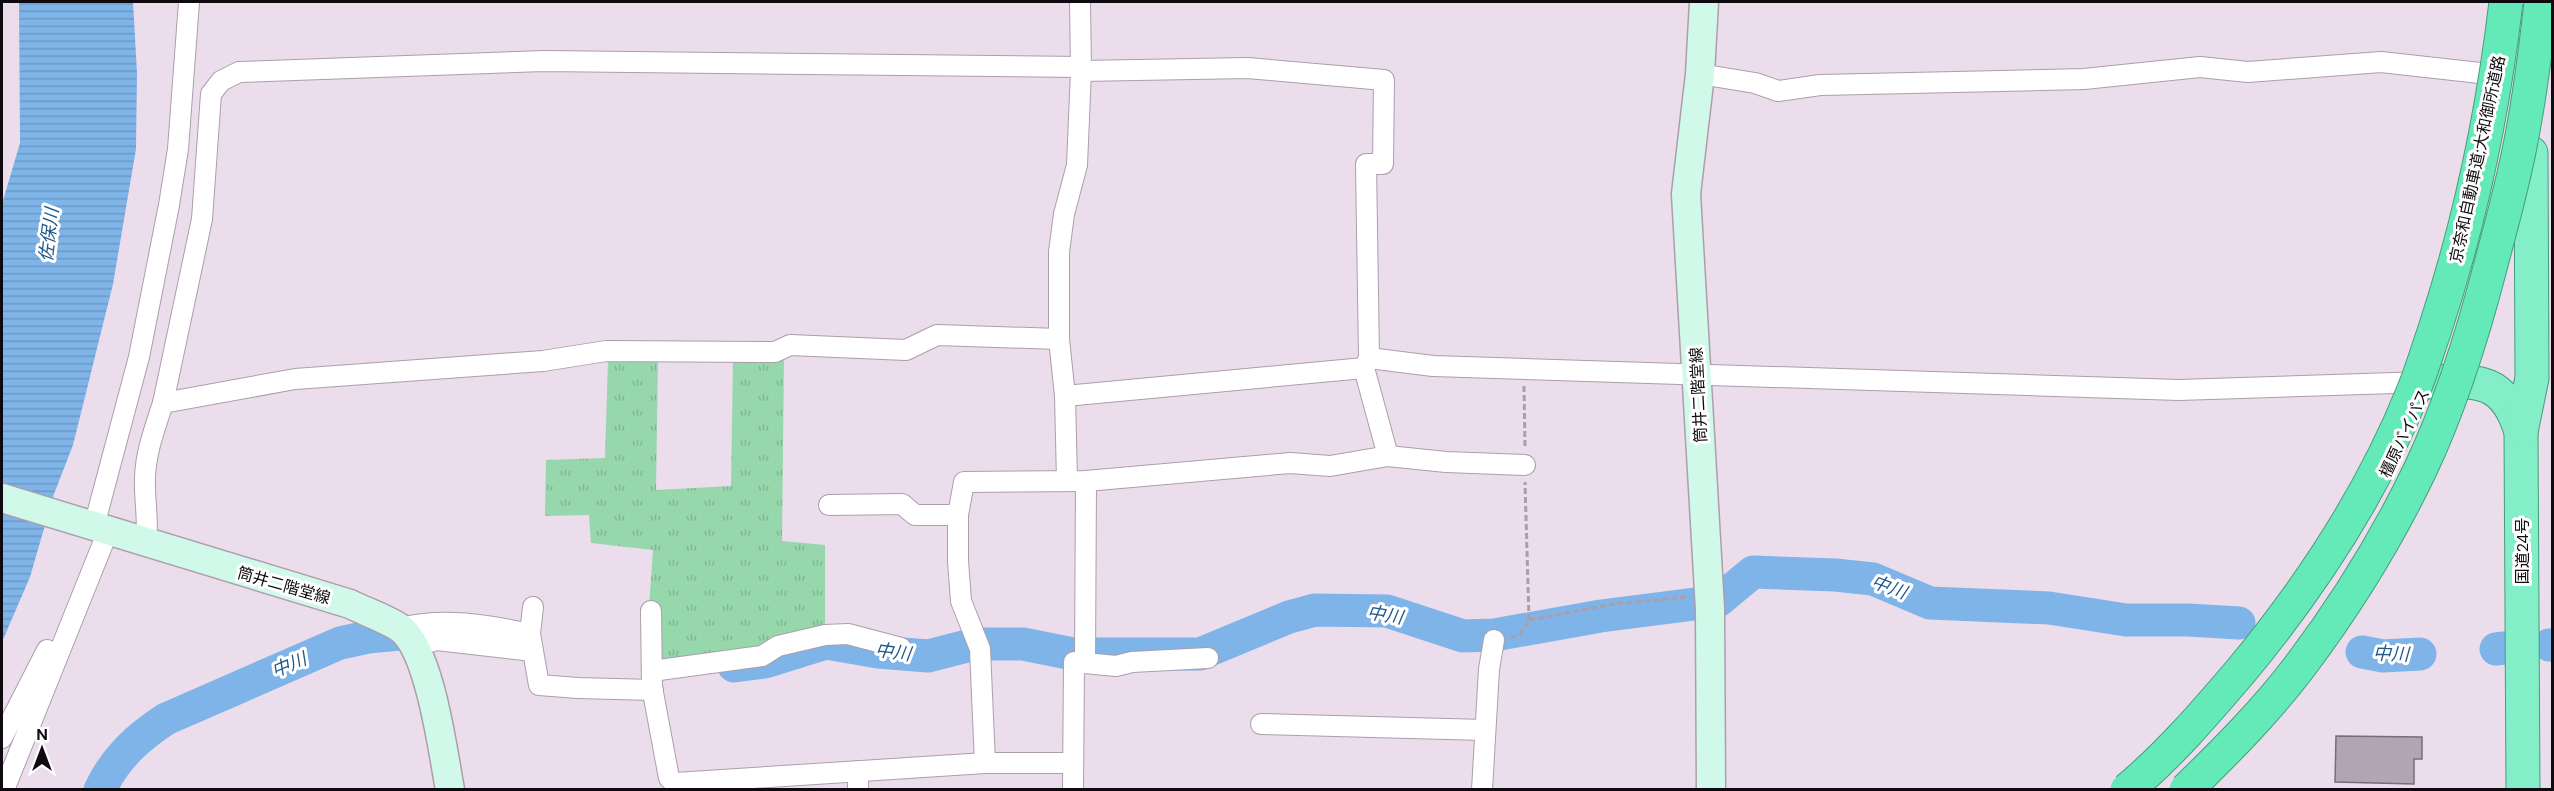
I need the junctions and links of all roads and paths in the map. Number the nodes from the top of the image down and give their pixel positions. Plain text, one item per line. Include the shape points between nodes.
1 (189, 2) edge
2 (1080, 2) edge
3 (1704, 2) edge
4 (2505, 2) edge
5 (2543, 2) edge
6 (1081, 69) junction
7 (1700, 74) junction
8 (2498, 75) junction
9 (2546, 78) edge
10 (2530, 153) junction
11 (1059, 339) junction
12 (1366, 363) junction
13 (1524, 370) junction
14 (1696, 376) junction
15 (2542, 378) edge
16 (2471, 380) junction
17 (2428, 382) junction
18 (1065, 396) junction
19 (163, 403) junction
20 (2515, 418) junction
21 (1388, 456) junction
22 (1525, 465) junction
23 (1076, 481) junction
24 (2, 498) edge
25 (829, 505) dead end
26 (958, 515) junction
27 (94, 526) junction
28 (146, 543) junction
29 (1709, 600) junction
30 (532, 607) dead end
31 (651, 611) dead end
32 (1529, 621) junction
33 (407, 636) junction
34 (1519, 636) dead end
35 (63, 639) junction
36 (1494, 640) dead end
37 (532, 642) junction
38 (901, 648) dead end
39 (1085, 655) junction
40 (1208, 658) dead end
41 (653, 682) junction
42 (1261, 724) dead end
43 (1485, 730) junction
44 (2, 738) edge
45 (985, 763) junction
46 (1072, 763) junction
47 (858, 780) edge
48 (716, 785) edge
49 (4, 789) edge
50 (450, 789) edge
51 (1073, 789) edge
52 (1482, 789) edge
53 (1711, 789) edge
54 (2127, 789) edge
55 (2142, 789) edge
56 (2186, 789) edge
57 (2204, 789) edge
58 (2523, 789) edge

1 - 27 street via 178,149 167,216 139,357
2 - 6 street
3 - 7 main road, 筒井二階堂線
4 - 8 highway, 橿原バイパス
4 - 54 highway, 京奈和自動車道;大和御所道路, bridge via 2499,55 2467,220 2414,392 2384,455 2351,517 2264,643 2204,715
5 - 9 highway
5 - 56 highway, bridge via 2522,141 2501,227 2449,403 2421,469 2386,536 2299,668 2235,742
6 - 11 street via 1077,165 1059,252
6 - 12 street via 1248,68 1384,80 1383,164 1365,164
6 - 19 street via 544,61 239,72 221,81 211,94 202,219
7 - 8 street via 1778,91 1820,85 2084,79 2200,67 2248,72 2381,62
7 - 14 main road, 筒井二階堂線 via 1686,194
8 - 17 highway, 橿原バイパス via 2482,188 2465,266
9 - 10 highway
10 - 15 highway, 国道24号
10 - 16 highway
11 - 18 street
11 - 19 street via 937,335 906,350 790,345 776,352 606,351 543,361 295,379
12 - 13 street
12 - 18 street
12 - 21 street
13 - 14 street
13 - 22 path
14 - 17 street via 2179,390
14 - 29 main road, 筒井二階堂線
15 - 20 highway, 国道24号
16 - 17 highway
16 - 20 highway via 2491,388
16 - 57 highway via 2435,468 2368,595 2240,755
17 - 55 highway, 橿原バイパス via 2369,505 2310,597 2264,662 2179,755
18 - 23 street
19 - 28 street via 148,449
20 - 58 highway, 国道24号
21 - 22 street
21 - 23 street via 1330,466 1290,463
22 - 32 path
23 - 26 street via 964,482
23 - 39 street
24 - 27 main road, 筒井二階堂線
25 - 26 street via 902,504 915,515
26 - 45 street via 961,601 978,643
27 - 28 main road, 筒井二階堂線
27 - 35 street
28 - 33 main road, 筒井二階堂線 via 350,604
29 - 32 path via 1614,604
29 - 53 main road, 筒井二階堂線
30 - 37 street
31 - 41 street
32 - 34 path
33 - 37 street
33 - 50 main road via 424,667
35 - 44 street via 50,645
35 - 49 street
36 - 43 street
37 - 41 street via 539,685 578,688
38 - 41 street via 848,634 825,635 778,646 762,656
39 - 40 street via 1116,666
39 - 46 street via 1074,662
41 - 48 street via 669,778 675,783
42 - 43 street
43 - 52 street
45 - 46 street
45 - 47 street
46 - 51 street
47 - 48 street

